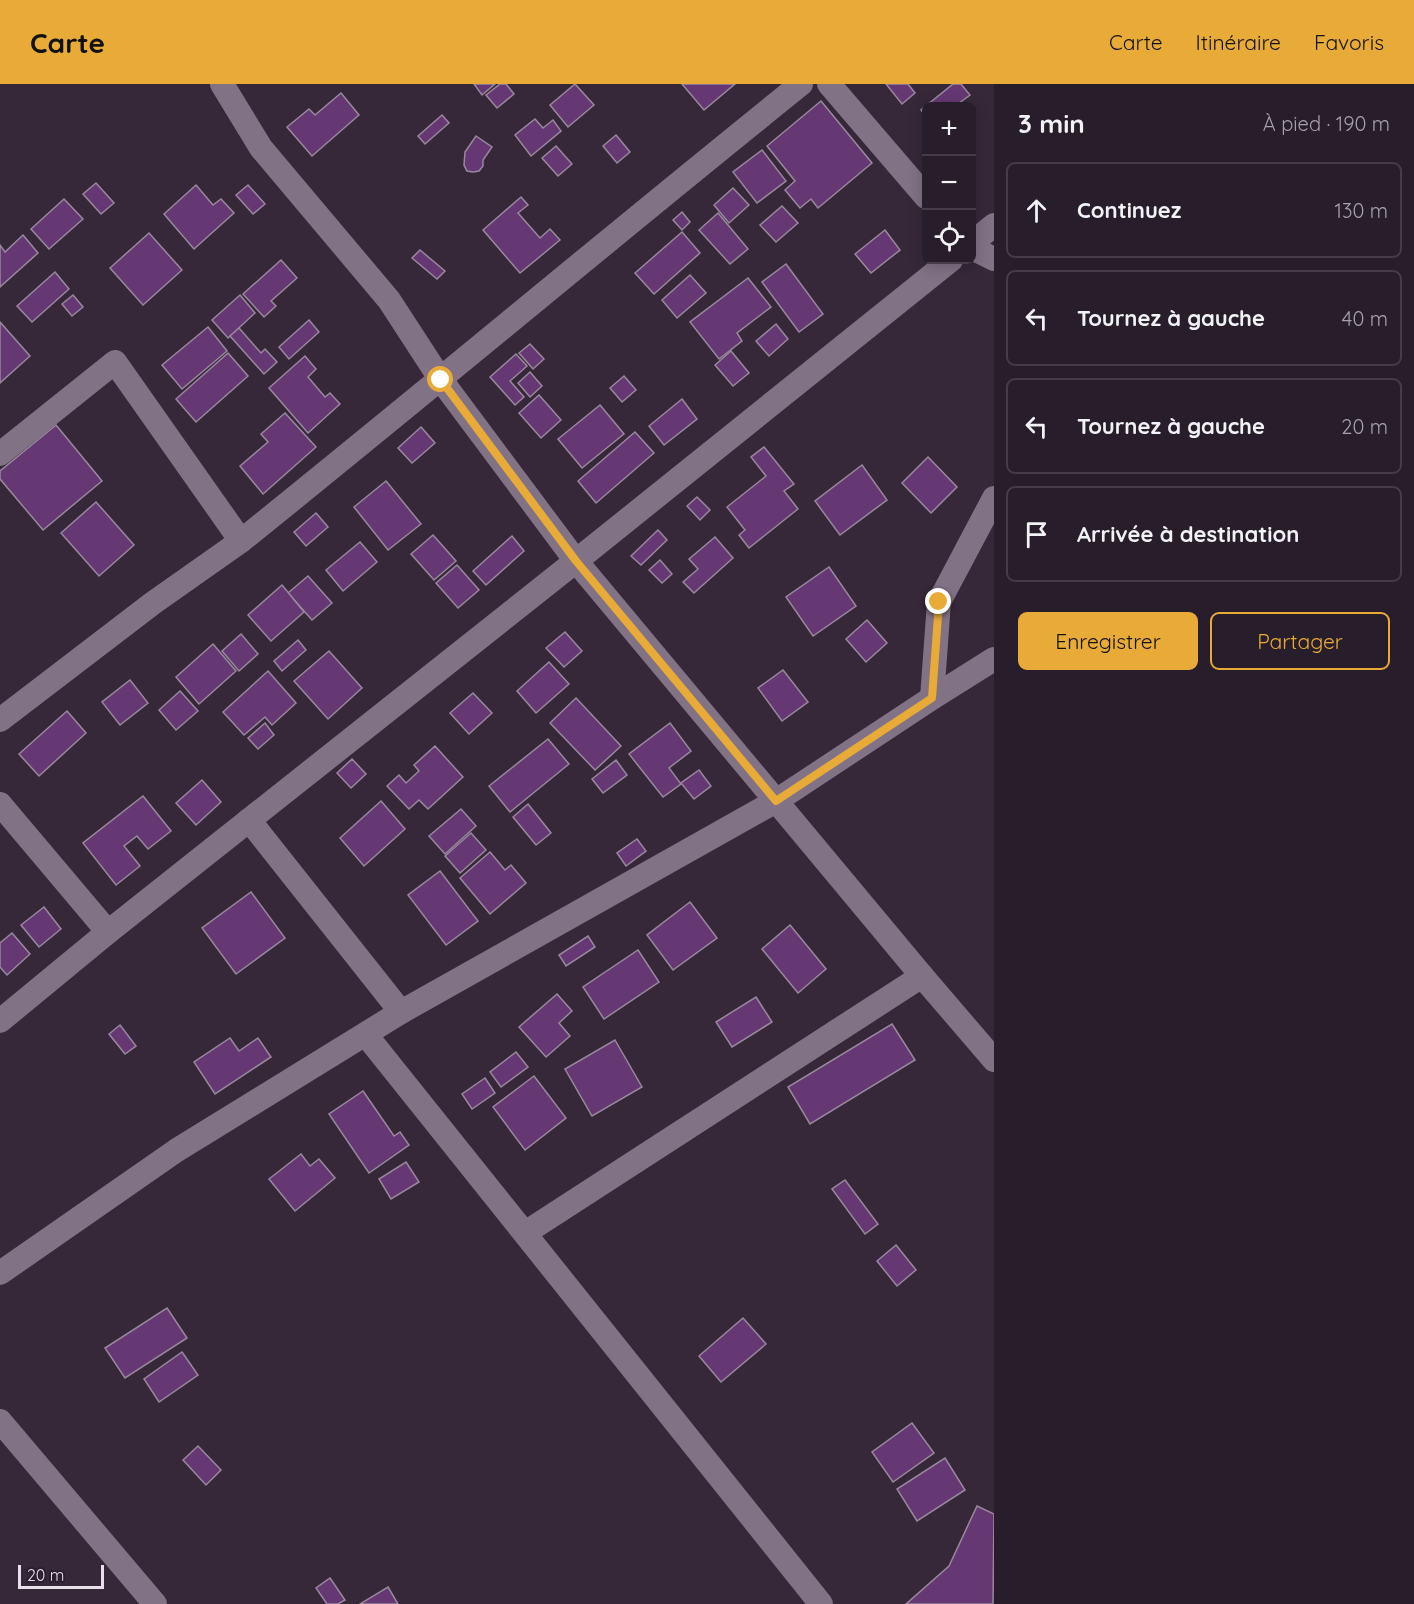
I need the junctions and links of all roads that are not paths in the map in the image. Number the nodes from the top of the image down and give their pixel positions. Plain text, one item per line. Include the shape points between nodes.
1 (222, 84) edge
2 (801, 84) edge
3 (829, 84) edge
4 (922, 191) edge
5 (994, 225) edge
6 (976, 241) edge
7 (976, 248) edge
8 (994, 259) edge
9 (946, 264) edge
10 (441, 380) junction
11 (0, 454) edge
12 (994, 498) edge
13 (241, 541) junction
14 (576, 561) junction
15 (994, 659) edge
16 (932, 698) junction
17 (0, 720) edge
18 (776, 801) junction
19 (0, 804) edge
20 (249, 820) junction
21 (108, 932) junction
22 (922, 976) junction
23 (401, 1012) junction
24 (0, 1022) edge
25 (366, 1035) junction
26 (994, 1060) edge
27 (525, 1233) junction
28 (0, 1273) edge
29 (0, 1421) edge
30 (155, 1604) edge
31 (821, 1604) edge

1 - 10 street via 261,148 389,300
2 - 10 street
3 - 4 street
5 - 6 street
7 - 8 street
9 - 14 street
10 - 13 street
10 - 14 street
11 - 13 street via 115,362
12 - 16 street via 939,602
13 - 17 street
14 - 18 street
14 - 20 street
15 - 16 street
16 - 18 street
18 - 22 street
18 - 23 street
19 - 21 street
20 - 21 street
20 - 23 street
21 - 24 street
22 - 26 street
22 - 27 street
23 - 25 street
25 - 27 street
25 - 28 street via 177,1150
27 - 31 street
29 - 30 street

